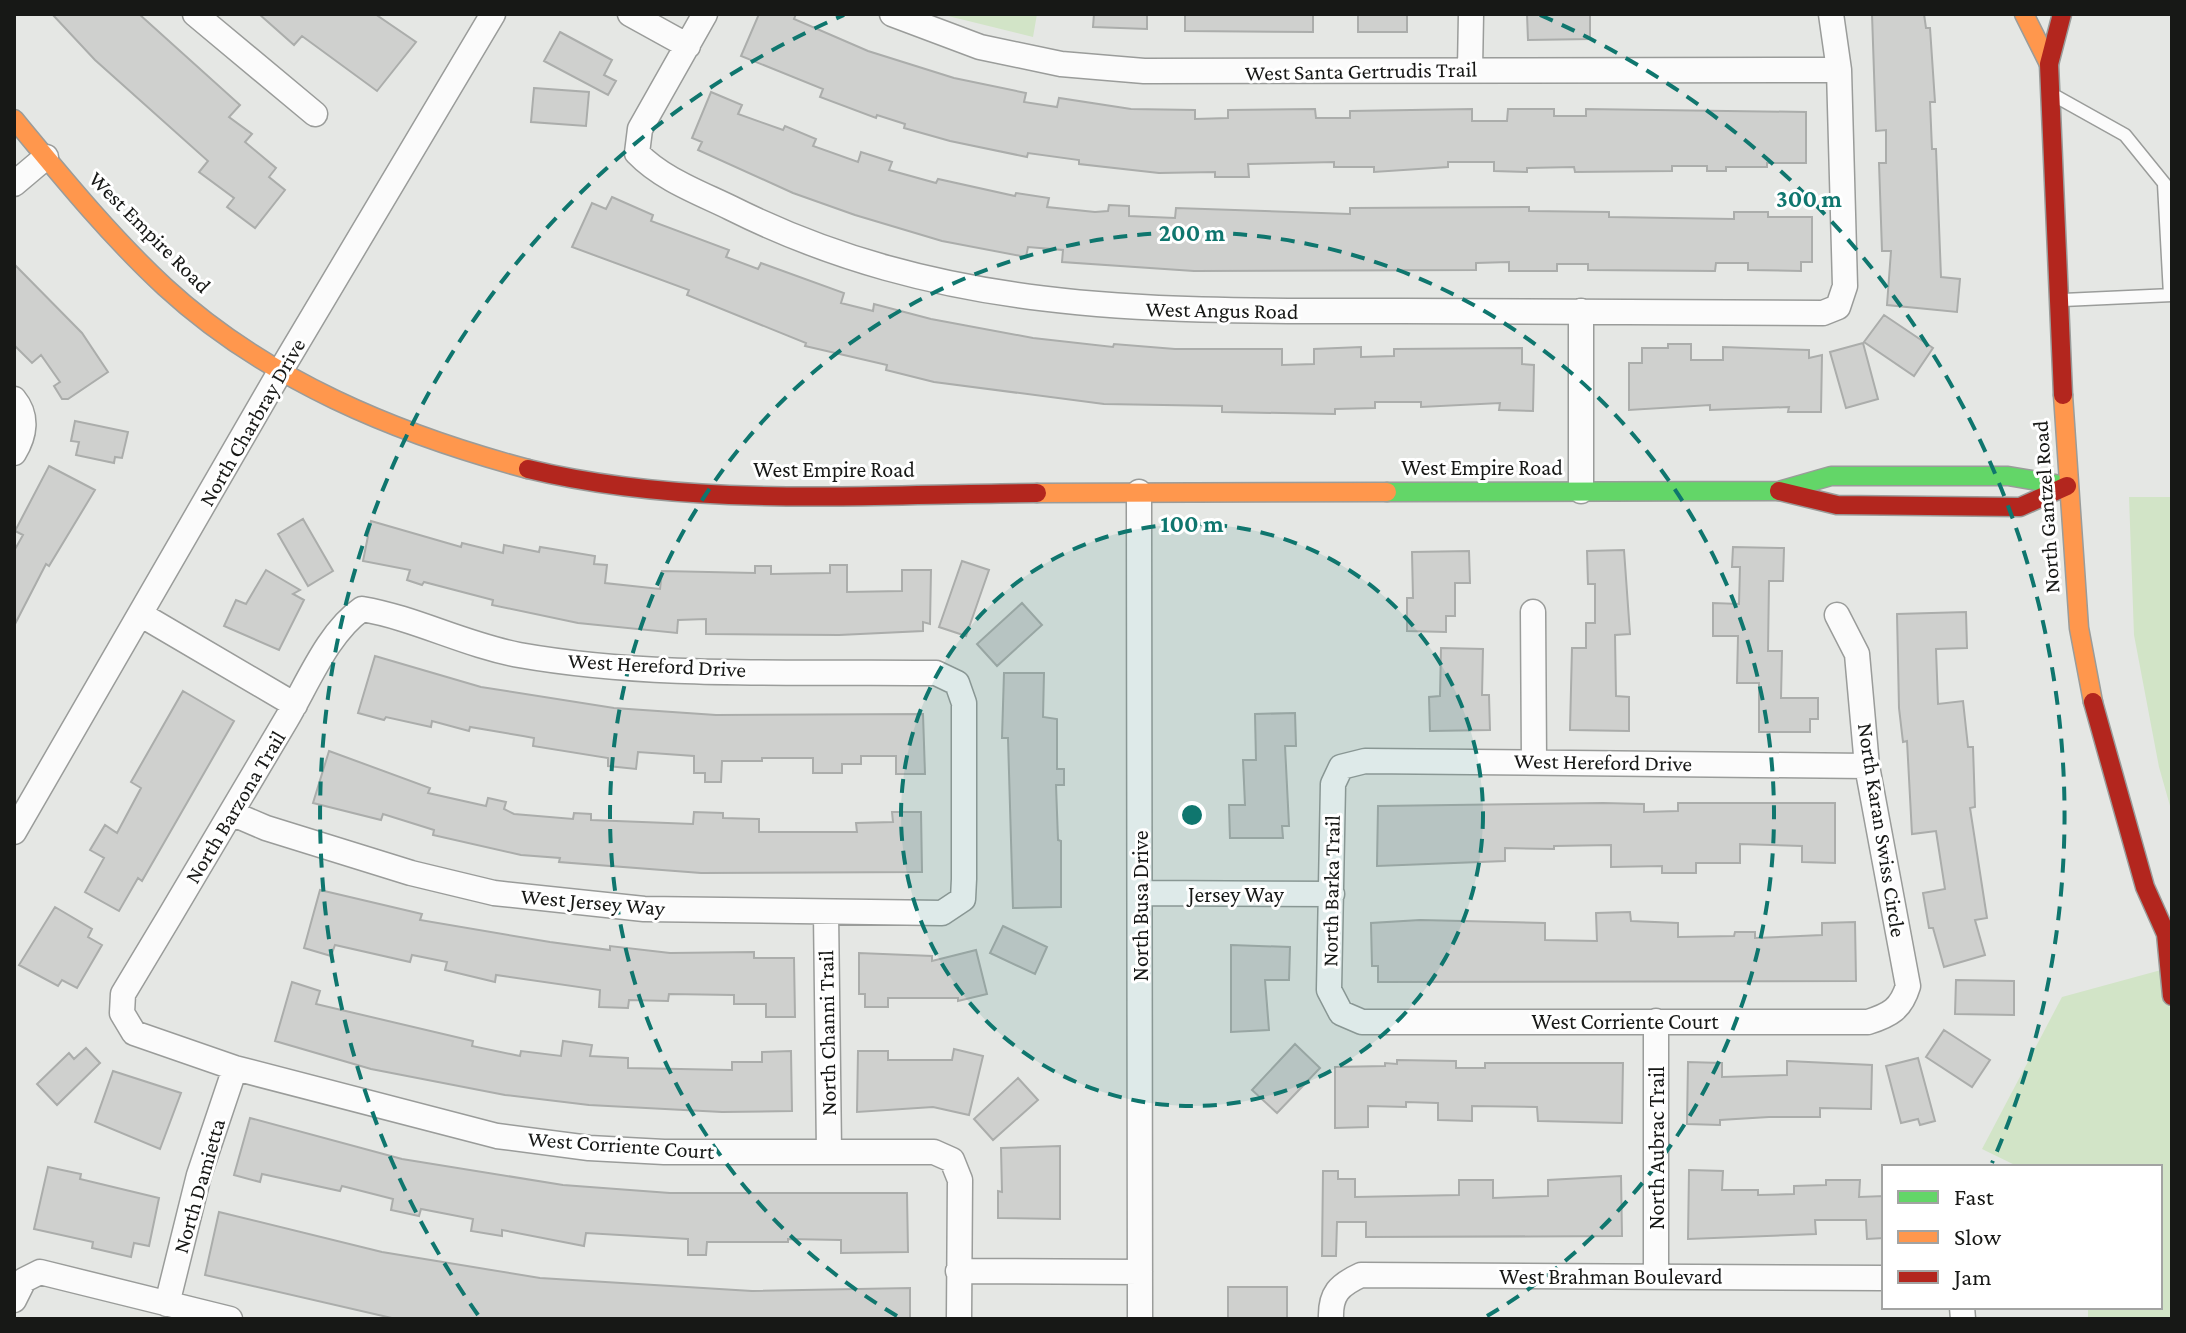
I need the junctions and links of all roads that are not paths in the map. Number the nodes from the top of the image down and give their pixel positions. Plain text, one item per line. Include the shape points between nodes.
1 (195, 14) edge
2 (493, 14) edge
3 (630, 14) edge
4 (705, 14) edge
5 (1471, 14) edge
6 (1831, 14) edge
7 (2010, 14) edge
8 (2024, 14) edge
9 (2062, 14) edge
10 (906, 17) edge
11 (688, 46) junction
12 (2049, 64) junction
13 (1470, 69) junction
14 (1839, 70) junction
15 (2050, 94) junction
16 (315, 114) dead end
17 (14, 119) edge
18 (46, 157) junction
19 (14, 184) edge
20 (2168, 189) edge
21 (2171, 295) edge
22 (2059, 300) junction
23 (1581, 311) junction
24 (281, 370) junction
25 (19, 409) edge
26 (14, 453) edge
27 (2067, 486) junction
28 (1581, 491) junction
29 (1778, 491) junction
30 (1139, 492) junction
31 (362, 609) joint
32 (1533, 612) dead end
33 (140, 614) junction
34 (1837, 615) dead end
35 (295, 705) junction
36 (1534, 761) junction
37 (1867, 766) junction
38 (1341, 767) joint
39 (231, 813) junction
40 (14, 832) edge
41 (1140, 893) junction
42 (1332, 894) junction
43 (963, 899) joint
44 (826, 913) junction
45 (2169, 938) edge
46 (2172, 996) edge
47 (1903, 1001) joint
48 (122, 1013) joint
49 (1341, 1013) joint
50 (1656, 1021) junction
51 (235, 1068) junction
52 (829, 1152) junction
53 (958, 1271) junction
54 (1140, 1272) junction
55 (1656, 1275) junction
56 (1882, 1278) edge
57 (14, 1300) edge
58 (167, 1304) junction
59 (230, 1319) edge
60 (959, 1319) edge
61 (1140, 1319) edge
62 (1331, 1319) edge

1 - 16 street
2 - 24 street, North Charbray Drive
3 - 11 street
4 - 11 street
5 - 13 street
6 - 14 street
7 - 12 lane
8 - 12 street, North Gantzel Road
9 - 12 street, North Gantzel Road
10 - 13 street, West Santa Gertrudis Trail via 980,47 1061,64 1130,70
11 - 23 street, West Angus Road via 640,129 637,153 653,169 760,223 872,266 1083,305 1191,311
12 - 15 street, North Gantzel Road
13 - 14 street, West Santa Gertrudis Trail
14 - 23 street, West Angus Road via 1845,286 1838,307 1823,313
15 - 20 lane via 2125,135
15 - 22 street, North Gantzel Road
17 - 18 street, West Empire Road
18 - 19 street
18 - 24 street, West Empire Road via 182,301
20 - 21 lane
21 - 22 lane
22 - 27 street, North Gantzel Road
23 - 28 street
24 - 30 street, West Empire Road via 412,432 487,458 582,480 709,494
24 - 33 street, North Charbray Drive
25 - 26 street via 23,438
27 - 29 street, West Empire Road via 2008,476 1831,476
27 - 29 street, West Empire Road via 2020,507 1837,505
27 - 45 street, North Gantzel Road via 2079,628 2097,721 2145,887
28 - 29 street, West Empire Road
28 - 30 street, West Empire Road
30 - 41 street, North Busa Drive
31 - 35 street, North Barzona Trail via 346,620
31 - 43 street, West Hereford Drive via 516,654 580,663 936,673 957,683 964,703
32 - 36 street
33 - 35 street
33 - 40 street, North Charbray Drive
34 - 37 street, North Karan Swiss Circle via 1857,654
35 - 39 street, North Barzona Trail
36 - 37 street, West Hereford Drive
36 - 38 street, West Hereford Drive via 1365,761
37 - 47 street, North Karan Swiss Circle via 1908,986
38 - 42 street, North Barka Trail via 1333,784
39 - 44 street, West Jersey Way via 396,868 494,893 644,909
39 - 48 street, North Barzona Trail via 123,994
41 - 42 street, Jersey Way
41 - 54 street, North Busa Drive
42 - 49 street, North Barka Trail via 1329,990
43 - 44 street, West Jersey Way via 942,913
44 - 52 street, North Channi Trail
45 - 46 street, North Gantzel Road
47 - 50 street, West Corriente Court via 1891,1015 1868,1022
48 - 51 street, West Corriente Court via 134,1033
49 - 50 street, West Corriente Court via 1362,1022
50 - 55 street, North Aubrac Trail
51 - 52 street, West Corriente Court via 497,1136 664,1152
51 - 58 street, North Damietta via 199,1175
52 - 53 street, West Corriente Court via 934,1152 952,1160 960,1180
53 - 54 street
53 - 60 street
54 - 61 street, North Busa Drive
55 - 56 street, West Brahman Boulevard
55 - 62 street, West Brahman Boulevard via 1361,1275 1341,1284 1330,1301
57 - 58 street via 24,1280 40,1272
58 - 59 street

